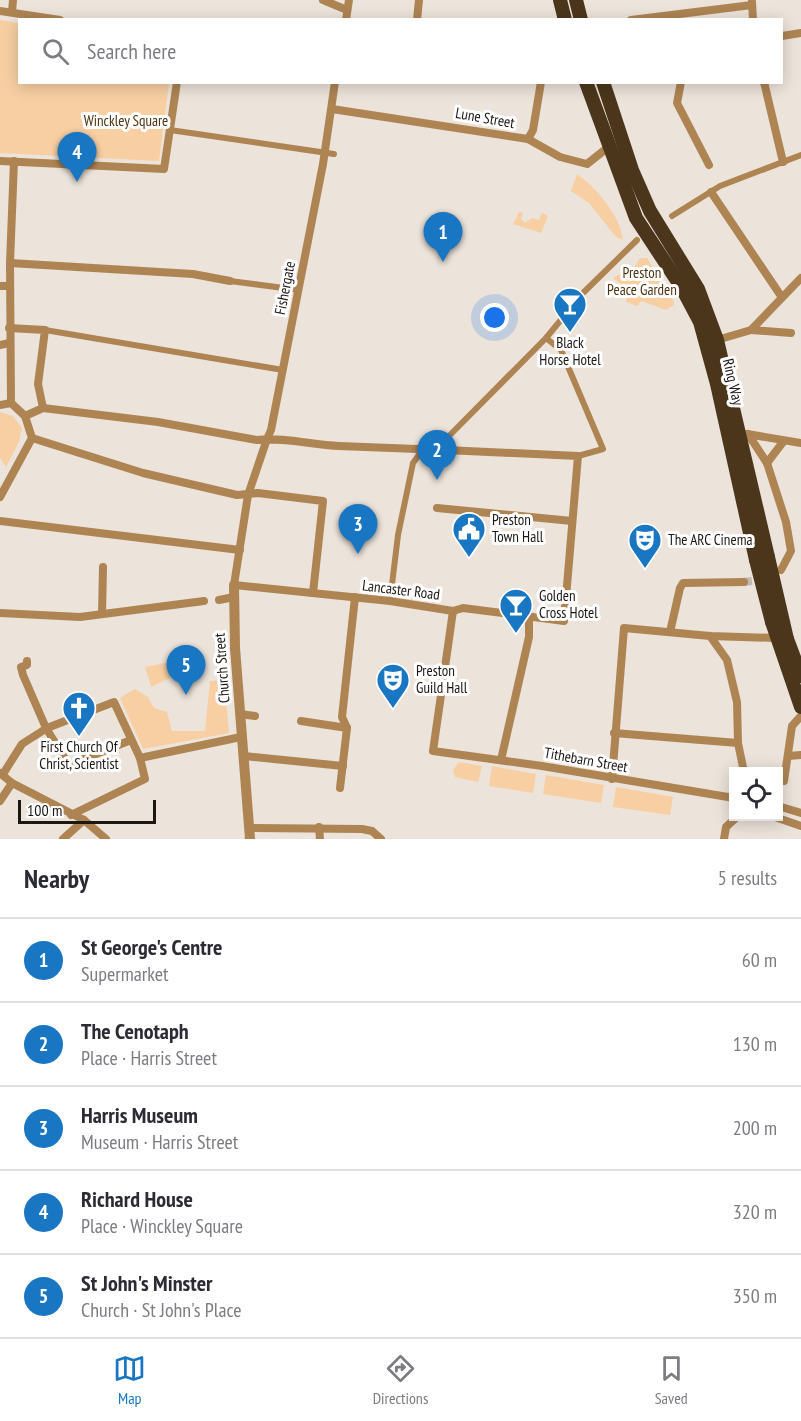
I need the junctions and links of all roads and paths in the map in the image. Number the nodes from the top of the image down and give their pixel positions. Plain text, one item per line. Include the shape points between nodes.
1 (13, 0) edge
2 (323, 0) edge
3 (349, 0) edge
4 (419, 0) edge
5 (560, 0) edge
6 (576, 0) edge
7 (752, 3) edge
8 (0, 10) edge
9 (12, 12) junction
10 (346, 15) edge
11 (48, 18) edge
12 (417, 18) edge
13 (565, 18) edge
14 (580, 18) edge
15 (645, 18) edge
16 (753, 18) edge
17 (801, 33) edge
18 (783, 36) edge
19 (177, 84) edge
20 (335, 84) edge
21 (541, 84) edge
22 (587, 84) edge
23 (604, 84) edge
24 (681, 84) edge
25 (764, 84) edge
26 (332, 109) junction
27 (170, 130) junction
28 (621, 138) junction
29 (528, 140) junction
30 (609, 147) junction
31 (330, 154) junction
32 (801, 155) edge
33 (0, 161) edge
34 (14, 161) junction
35 (783, 162) junction
36 (709, 165) dead end
37 (711, 192) junction
38 (672, 216) dead end
39 (637, 240) dead end
40 (10, 263) junction
41 (801, 278) edge
42 (230, 281) joint
43 (0, 286) edge
44 (10, 286) junction
45 (294, 289) junction
46 (781, 296) junction
47 (9, 328) junction
48 (45, 330) junction
49 (751, 330) junction
50 (791, 333) dead end
51 (546, 338) junction
52 (717, 340) junction
53 (5, 344) edge
54 (283, 370) junction
55 (11, 403) junction
56 (0, 405) edge
57 (43, 408) junction
58 (25, 416) junction
59 (745, 433) junction
60 (32, 438) junction
61 (267, 439) junction
62 (783, 442) junction
63 (801, 443) edge
64 (424, 448) junction
65 (578, 456) junction
66 (767, 463) junction
67 (248, 495) junction
68 (0, 497) edge
69 (437, 508) dead end
70 (0, 521) edge
71 (572, 521) junction
72 (240, 550) junction
73 (762, 558) junction
74 (103, 567) dead end
75 (781, 570) dead end
76 (744, 582) tunnel mouth
77 (234, 591) junction
78 (313, 593) junction
79 (355, 597) junction
80 (219, 600) dead end
81 (204, 601) dead end
82 (390, 601) junction
83 (453, 611) junction
84 (0, 613) edge
85 (102, 614) junction
86 (529, 616) junction
87 (670, 632) junction
88 (710, 636) junction
89 (782, 638) junction
90 (27, 661) dead end
91 (801, 676) edge
92 (801, 707) edge
93 (240, 714) junction
94 (255, 716) dead end
95 (801, 716) edge
96 (302, 721) dead end
97 (347, 728) junction
98 (46, 729) junction
99 (614, 733) junction
100 (241, 737) junction
101 (131, 740) junction
102 (738, 743) junction
103 (801, 755) edge
104 (244, 756) junction
105 (788, 756) junction
106 (140, 758) junction
107 (501, 760) junction
108 (343, 766) junction
109 (743, 767) edge
110 (1, 774) edge
111 (612, 779) junction
112 (784, 781) dead end
113 (12, 783) junction
114 (340, 789) dead end
115 (729, 797) edge
116 (0, 801) edge
117 (783, 808) edge
118 (801, 813) edge
119 (70, 815) junction
120 (84, 820) junction
121 (783, 820) edge
122 (733, 821) edge
123 (801, 826) edge
124 (319, 827) junction
125 (250, 833) edge
126 (63, 839) edge
127 (106, 839) edge
128 (320, 839) edge
129 (381, 839) edge
130 (724, 839) edge

1 - 9 street
2 - 10 street
3 - 10 street
4 - 12 street
5 - 13 highway
6 - 14 highway
7 - 15 street
7 - 16 street
8 - 9 street
9 - 11 street
17 - 18 street
19 - 27 street
20 - 26 street, Fishergate
21 - 29 street
22 - 30 highway, Ring Way
23 - 28 highway, Ring Way
24 - 36 street via 677,103
25 - 35 street
26 - 29 street, Lune Street
26 - 31 street, Fishergate
27 - 31 street
27 - 34 street via 164,169
28 - 30 street, Lune Street
28 - 52 highway, Ring Way via 650,211 698,289
29 - 30 street, Lune Street via 575,163 587,164
30 - 73 highway, Ring Way via 636,218 700,322
31 - 45 street, Fishergate
32 - 35 street
33 - 34 street
34 - 40 street
35 - 37 street
37 - 38 street
37 - 46 street
39 - 51 street via 583,293
40 - 42 street via 193,274
40 - 44 street
41 - 46 street
42 - 45 street
43 - 44 street
44 - 47 street
45 - 54 street, Fishergate
46 - 49 street
47 - 48 street
47 - 53 street
48 - 54 street
48 - 57 street via 38,384
49 - 50 street
49 - 52 street
51 - 64 street via 449,436
51 - 65 street via 561,350 603,449
52 - 59 highway, Ring Way
53 - 55 street
54 - 61 street, Fishergate
55 - 56 street
55 - 58 street
57 - 58 street
57 - 61 street
58 - 60 street
59 - 62 street
59 - 66 street
59 - 73 highway, Ring Way
60 - 67 street via 143,473
60 - 68 street
61 - 64 street via 335,446
61 - 67 street, Fishergate
62 - 63 street
62 - 66 street
64 - 65 street
64 - 82 street via 413,463
65 - 71 street
66 - 75 street via 791,551
67 - 72 street, Church Street
67 - 78 street via 323,501
69 - 71 street
70 - 72 street
71 - 86 street, Lancaster Road via 564,621
72 - 77 street, Church Street
73 - 89 highway, Ring Way, bridge
73 - 89 highway, Ring Way, bridge via 772,622
74 - 85 street
76 - 87 street via 683,583
77 - 78 street, Lancaster Road
77 - 80 street, Lancaster Road
77 - 93 street, Church Street
78 - 79 street, Lancaster Road
79 - 82 street, Lancaster Road
79 - 97 street via 342,717
81 - 85 street
82 - 83 street, Lancaster Road
83 - 86 street, Lancaster Road via 463,608
83 - 107 street, Tithebarn Street via 433,751
84 - 85 street via 80,617
86 - 107 street via 529,637
87 - 88 street
87 - 99 street via 624,628
88 - 89 street
88 - 102 street via 727,660 737,702
89 - 91 highway, Ring Way
89 - 92 highway, Ring Way
90 - 98 street via 27,666 21,667 23,675
93 - 94 street
93 - 100 street, Church Street
95 - 105 street via 792,726
96 - 97 street
97 - 108 street
98 - 101 street via 69,765
98 - 101 street via 114,702
98 - 110 street via 22,744
99 - 102 street
99 - 111 street
100 - 104 street, Church Street
100 - 106 street
101 - 106 street
102 - 109 street
103 - 105 street
104 - 108 street
104 - 125 street, Church Street
105 - 112 street
106 - 119 street via 146,775 142,782
107 - 111 street, Tithebarn Street
108 - 114 street
110 - 113 street
111 - 115 street, Tithebarn Street
113 - 116 street
113 - 119 street
117 - 118 street
119 - 120 street
120 - 126 street
120 - 127 street
121 - 123 street
122 - 130 street via 726,828
124 - 125 street
124 - 128 street
124 - 129 street via 362,829

